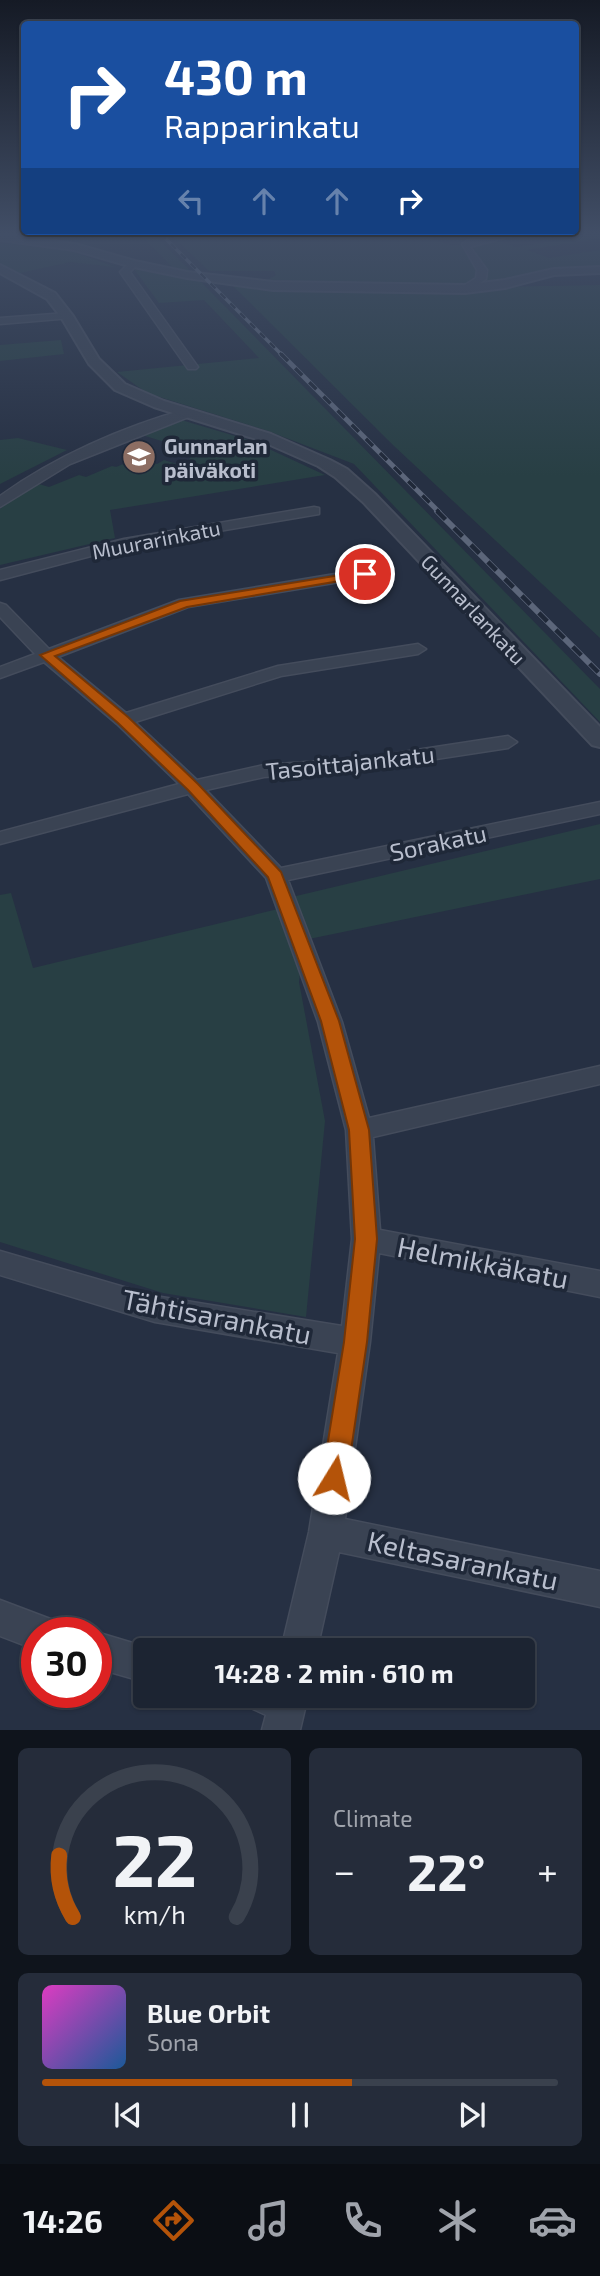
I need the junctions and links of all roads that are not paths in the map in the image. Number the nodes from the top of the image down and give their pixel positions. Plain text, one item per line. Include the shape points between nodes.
1 (155, 315) edge
2 (67, 316) joint
3 (1, 319) edge
4 (192, 366) dead end
5 (187, 413) junction
6 (0, 503) edge
7 (314, 511) dead end
8 (365, 574) dead end
9 (0, 575) edge
10 (0, 608) edge
11 (418, 649) dead end
12 (46, 655) junction
13 (0, 673) edge
14 (123, 720) junction
15 (600, 740) edge
16 (508, 742) dead end
17 (193, 787) junction
18 (600, 808) edge
19 (0, 838) edge
20 (275, 876) junction
21 (600, 1075) edge
22 (359, 1130) junction
23 (366, 1239) junction
24 (0, 1262) edge
25 (600, 1284) edge
26 (355, 1342) junction
27 (326, 1532) junction
28 (600, 1589) edge
29 (0, 1618) edge
30 (21, 1626) edge
31 (302, 1638) edge
32 (112, 1655) edge
33 (133, 1661) edge

1 - 4 street
2 - 3 street
2 - 5 street, Gunnarlankatu via 94,361 115,383
5 - 6 street via 58,466 27,481
5 - 15 street, Gunnarlankatu via 265,436 341,473
7 - 9 street, Muurarinkatu via 124,543
8 - 12 street via 185,603
10 - 12 street
11 - 14 street via 278,671
12 - 13 street
12 - 14 street
14 - 17 street
16 - 17 street, Tasoittajankatu via 364,764 264,771
17 - 19 street, Tasoittajankatu
17 - 20 street
18 - 20 street, Sorakatu
20 - 22 street via 330,1021
21 - 22 street
22 - 23 street
23 - 25 street, Helmikkäkatu
23 - 26 street
24 - 26 street, Tähtisarankatu via 156,1309
26 - 27 street
27 - 28 street, Keltasarankatu
27 - 31 street
29 - 30 street
32 - 33 street

